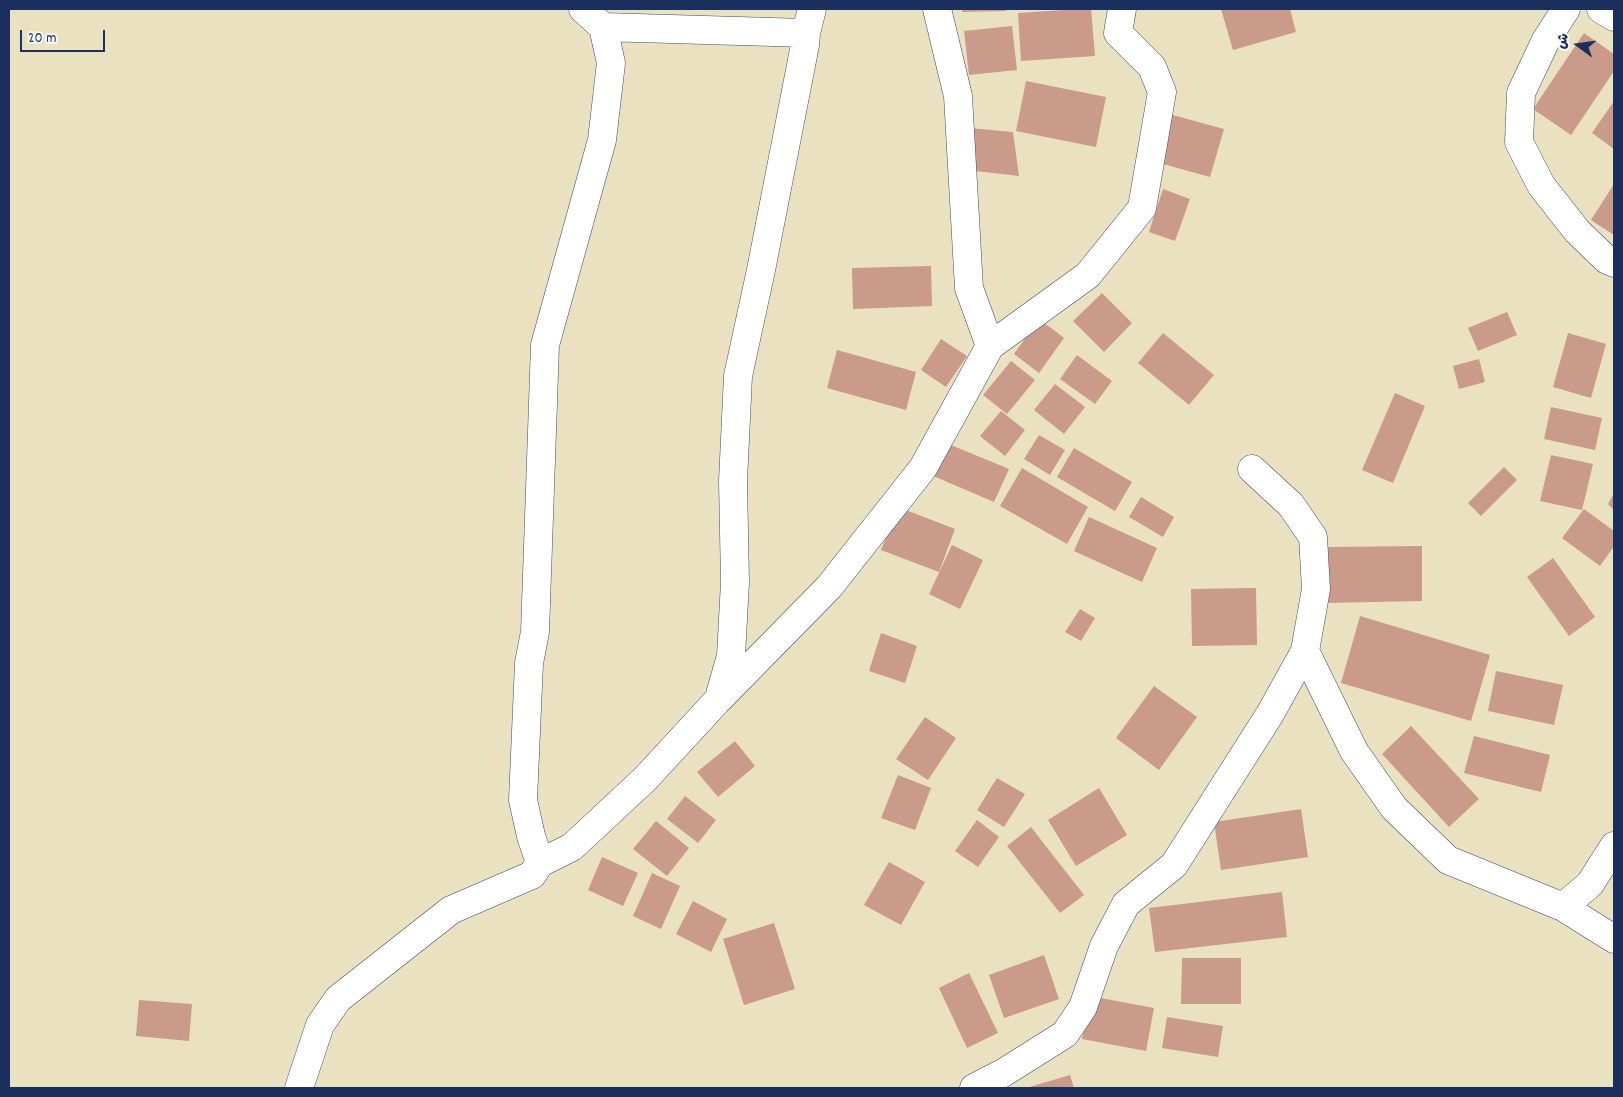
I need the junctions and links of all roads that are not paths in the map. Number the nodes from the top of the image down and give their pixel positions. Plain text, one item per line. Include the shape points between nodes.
1 (583, 9) edge
2 (937, 9) edge
3 (1122, 9) edge
4 (1566, 9) edge
5 (1601, 9) edge
6 (1614, 17) edge
7 (809, 21) edge
8 (602, 27) junction
9 (1614, 263) edge
10 (990, 346) junction
11 (1252, 468) dead end
12 (1305, 651) junction
13 (718, 701) junction
14 (1614, 846) edge
15 (540, 863) junction
16 (1563, 907) junction
17 (1614, 939) edge
18 (299, 1088) edge
19 (974, 1088) edge

1 - 8 street
2 - 10 street via 958,96 969,288
3 - 10 street via 1118,33 1152,67 1162,92 1142,208 1088,275
4 - 9 street via 1546,40 1521,92 1519,142 1541,185 1577,231
5 - 6 street
7 - 8 street
7 - 13 street via 738,376 731,656
8 - 15 street via 611,63 602,140 544,345 535,632 529,663 523,800
10 - 13 street via 923,468 829,587
11 - 12 street via 1291,506 1313,537 1316,589
12 - 16 street via 1354,751 1394,808 1448,860
12 - 19 street via 1270,714 1174,865 1126,904 1104,946 1083,1007 1065,1034
13 - 15 street via 645,780 572,848
14 - 16 street via 1590,884
15 - 18 street via 532,875 451,910 338,999 320,1025
16 - 17 street

